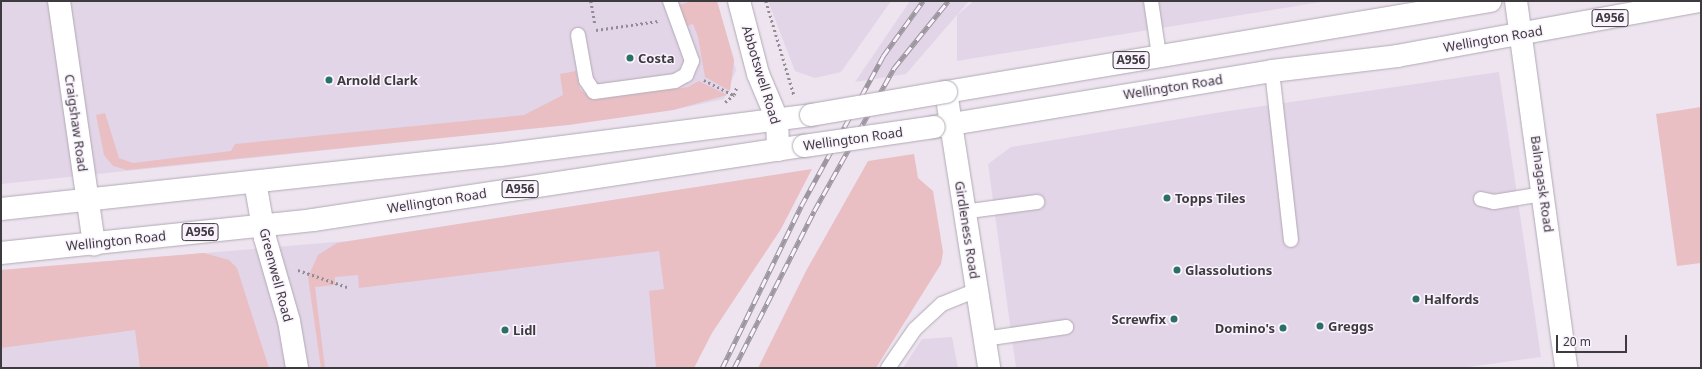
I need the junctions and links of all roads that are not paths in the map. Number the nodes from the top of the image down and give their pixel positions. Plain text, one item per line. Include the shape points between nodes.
1 (58, 1) edge
2 (670, 1) edge
3 (739, 1) edge
4 (1151, 1) edge
5 (1490, 1) edge
6 (1516, 1) edge
7 (1701, 1) edge
8 (1519, 34) junction
9 (579, 37) road end
10 (1160, 55) junction
11 (1272, 71) junction
12 (946, 92) junction
13 (777, 119) junction
14 (942, 126) junction
15 (778, 150) junction
16 (255, 182) junction
17 (1543, 194) junction
18 (1481, 199) dead end
19 (87, 200) junction
20 (1037, 202) dead end
21 (1, 209) edge
22 (963, 212) junction
23 (262, 224) junction
24 (1291, 240) dead end
25 (94, 244) junction
26 (1, 253) edge
27 (976, 290) junction
28 (1066, 327) dead end
29 (984, 339) junction
30 (297, 368) edge
31 (888, 368) edge
32 (989, 368) edge
33 (1566, 368) edge

1 - 19 main road, Craigshaw Road
2 - 9 lane via 692,64 679,80 602,93 592,91 587,84
3 - 13 main road, Abbotswell Road via 758,74
4 - 10 lane
5 - 10 main road, A956
6 - 8 main road, Balnagask Road
7 - 8 main road, Wellington Road / A956
8 - 11 main road, Wellington Road / A956 via 1397,56
8 - 17 main road, Balnagask Road
10 - 12 main road, A956
11 - 14 main road, Wellington Road / A956
11 - 24 lane
12 - 13 main road, A956, bridge
12 - 14 main road, Girdleness Road
13 - 15 main road, Abbotswell Road
13 - 16 main road, A956 via 500,155
14 - 15 main road, Wellington Road / A956, bridge
14 - 22 main road, Girdleness Road
15 - 23 main road, Wellington Road / A956 via 313,220
16 - 19 main road, A956
16 - 23 main road, Greenwell Road
17 - 18 lane via 1494,202
17 - 33 main road, Balnagask Road
19 - 21 main road, A956
19 - 25 main road, Craigshaw Road
20 - 22 lane
22 - 27 main road, Girdleness Road
23 - 25 main road, Wellington Road / A956
23 - 30 main road, Greenwell Road via 289,321
25 - 26 main road, Wellington Road / A956
27 - 29 main road, Girdleness Road
27 - 31 lane via 942,304 914,330
28 - 29 lane
29 - 32 main road, Girdleness Road

